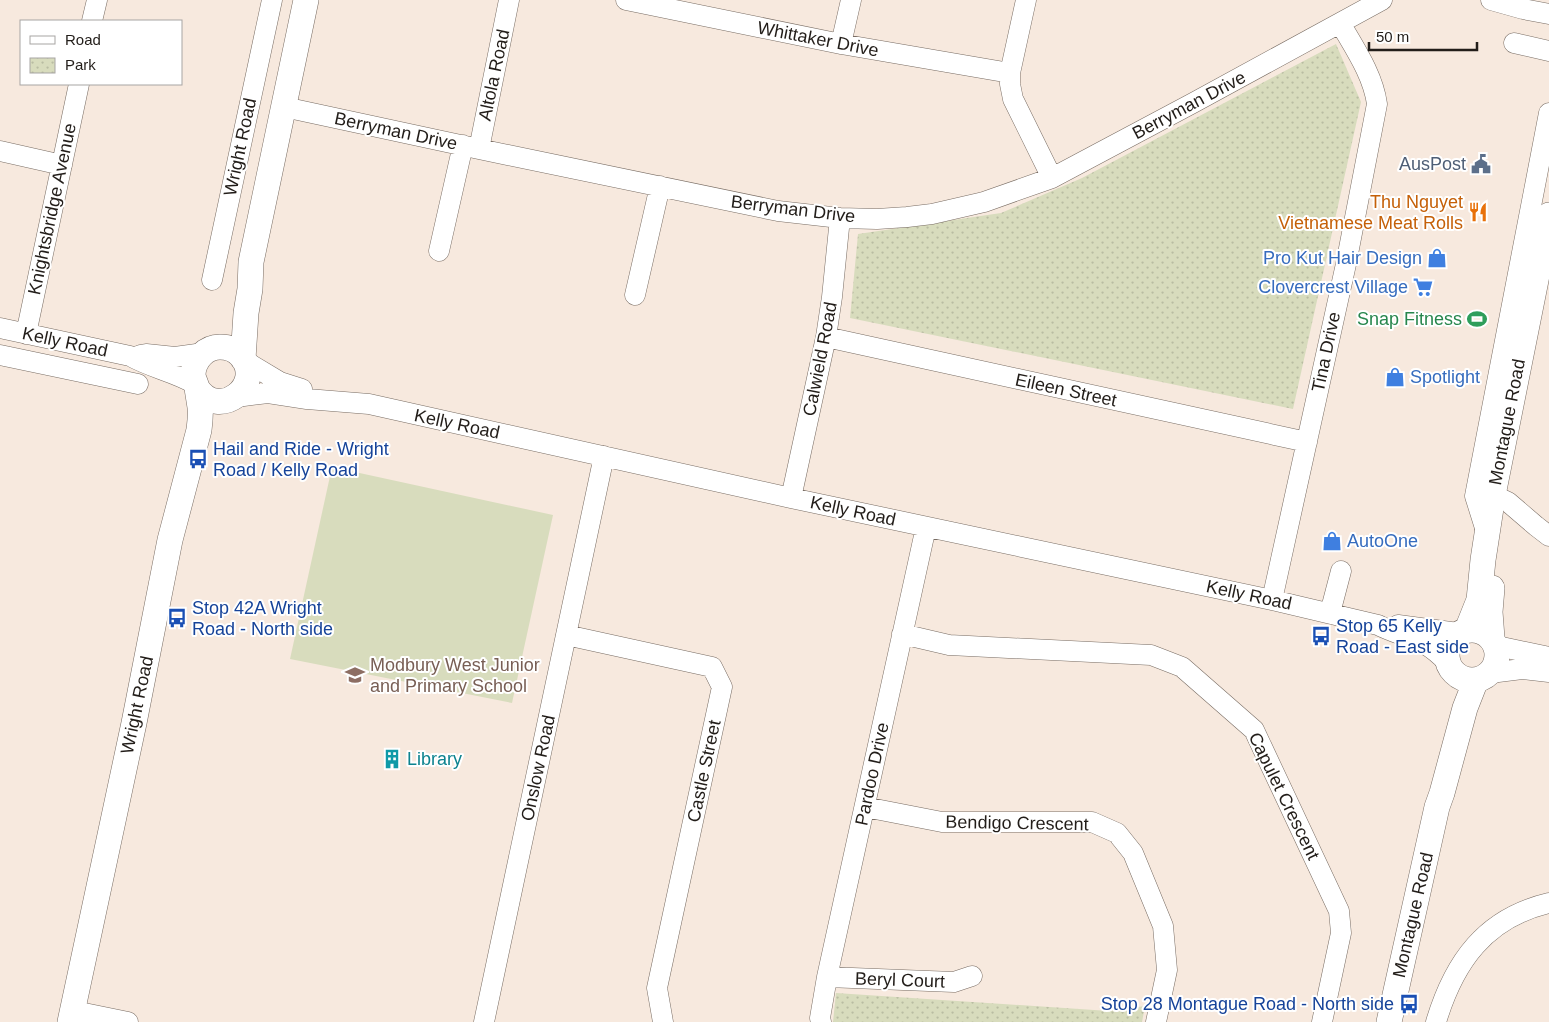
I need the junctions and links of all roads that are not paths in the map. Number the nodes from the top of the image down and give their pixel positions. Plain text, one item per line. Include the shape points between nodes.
1 (97, 0) edge
2 (509, 0) edge
3 (626, 0) edge
4 (851, 0) edge
5 (1026, 0) edge
6 (1382, 0) edge
7 (1491, 0) edge
8 (270, 7) edge
9 (304, 11) edge
10 (1549, 14) edge
11 (92, 20) edge
12 (1340, 23) junction
13 (1514, 43) dead end
14 (841, 44) junction
15 (1549, 51) edge
16 (1010, 73) junction
17 (79, 85) edge
18 (284, 107) junction
19 (1549, 113) edge
20 (471, 147) junction
21 (0, 152) edge
22 (62, 165) junction
23 (1052, 178) junction
24 (660, 186) junction
25 (1549, 215) edge
26 (840, 218) junction
27 (439, 251) dead end
28 (251, 262) junction
29 (212, 280) dead end
30 (1549, 294) edge
31 (635, 295) dead end
32 (0, 328) edge
33 (26, 334) junction
34 (826, 337) junction
35 (209, 350) junction
36 (0, 355) edge
37 (130, 356) junction
38 (244, 360) junction
39 (138, 384) dead end
40 (196, 386) junction
41 (233, 398) junction
42 (327, 400) junction
43 (1307, 442) junction
44 (604, 456) junction
45 (791, 498) junction
46 (1500, 499) junction
47 (926, 527) junction
48 (1486, 531) junction
49 (1543, 531) edge
50 (1341, 570) dead end
51 (1272, 600) junction
52 (1330, 613) junction
53 (1378, 625) junction
54 (1463, 631) junction
55 (902, 634) junction
56 (566, 635) junction
57 (1494, 642) junction
58 (1549, 657) edge
59 (1467, 672) junction
60 (1549, 672) edge
61 (865, 807) junction
62 (1549, 903) edge
63 (972, 976) dead end
64 (827, 977) junction
65 (79, 1019) edge
66 (128, 1022) edge
67 (484, 1022) edge
68 (663, 1022) edge
69 (821, 1022) edge
70 (1156, 1022) edge
71 (1322, 1022) edge
72 (1389, 1022) edge
73 (1436, 1022) edge

1 - 11 street
2 - 20 street, Altola Road
3 - 14 street, Whittaker Drive
4 - 14 street
5 - 16 street
6 - 12 street, Berryman Drive
7 - 10 street
8 - 9 street, Wright Road
8 - 29 street, Wright Road
9 - 18 main road, Wright Road
12 - 23 street, Berryman Drive
12 - 43 street, Tina Drive via 1365,67 1377,104
13 - 15 street
14 - 16 street, Whittaker Drive
16 - 23 street via 1013,99
17 - 22 street, Knightsbridge Avenue
18 - 20 street, Berryman Drive
18 - 28 main road, Wright Road
19 - 48 street via 1475,496
20 - 24 street, Berryman Drive
20 - 27 street, Altola Road
21 - 22 street
22 - 33 street, Knightsbridge Avenue
23 - 26 street, Berryman Drive via 992,200 932,214 877,219
24 - 26 street, Berryman Drive via 778,211
24 - 31 street
25 - 46 main road, Montague Road
26 - 34 street, Calwield Road
28 - 35 main road, Wright Road via 240,286 228,329
28 - 38 main road, Wright Road
30 - 46 main road, Montague Road
32 - 33 street, Kelly Road
33 - 37 street, Kelly Road
34 - 43 street, Eileen Street
34 - 45 street, Calwield Road
35 - 37 street, Kelly Road via 175,356
35 - 38 main road via 231,349
35 - 40 main road via 194,367
36 - 39 street, Kelly Road
37 - 40 street, Kelly Road via 179,375
38 - 41 main road via 247,381 243,390
38 - 42 street, Kelly Road via 280,382 308,390
40 - 41 main road via 211,400 220,402
40 - 65 main road, Wright Road via 201,416 199,430 170,540
41 - 42 street, Kelly Road via 268,393
41 - 65 main road, Wright Road via 211,435 193,504
42 - 44 street, Kelly Road via 369,404
43 - 51 street, Tina Drive
44 - 45 street, Kelly Road
44 - 56 street, Onslow Road
45 - 47 street, Kelly Road
46 - 48 main road, Montague Road
46 - 49 street
46 - 57 main road, Montague Road via 1491,595 1490,622
47 - 51 street, Kelly Road
47 - 55 street, Pardoo Drive
48 - 54 main road, Montague Road via 1479,600
50 - 52 street
51 - 52 street, Kelly Road
52 - 53 street, Kelly Road
53 - 54 street, Kelly Road
53 - 59 street, Kelly Road via 1426,645
54 - 57 main road via 1483,631
54 - 59 main road via 1450,643 1447,656
55 - 61 street, Pardoo Drive
55 - 71 street, Capulet Crescent via 948,645 1151,655 1182,667 1254,730 1339,911 1341,933
56 - 67 street, Onslow Road
56 - 68 street, Castle Street via 712,667 722,687 657,988
57 - 58 street
57 - 59 main road via 1498,652 1496,663
59 - 60 street via 1522,669
59 - 72 main road, Montague Road via 1465,708 1437,807
61 - 64 street, Pardoo Drive
61 - 70 street, Bendigo Crescent via 942,822 1092,822 1118,833 1133,853 1163,926 1168,970
62 - 73 street via 1510,918 1475,944 1454,974
63 - 64 street, Beryl Court via 954,982
64 - 69 street, Pardoo Drive
65 - 66 street

